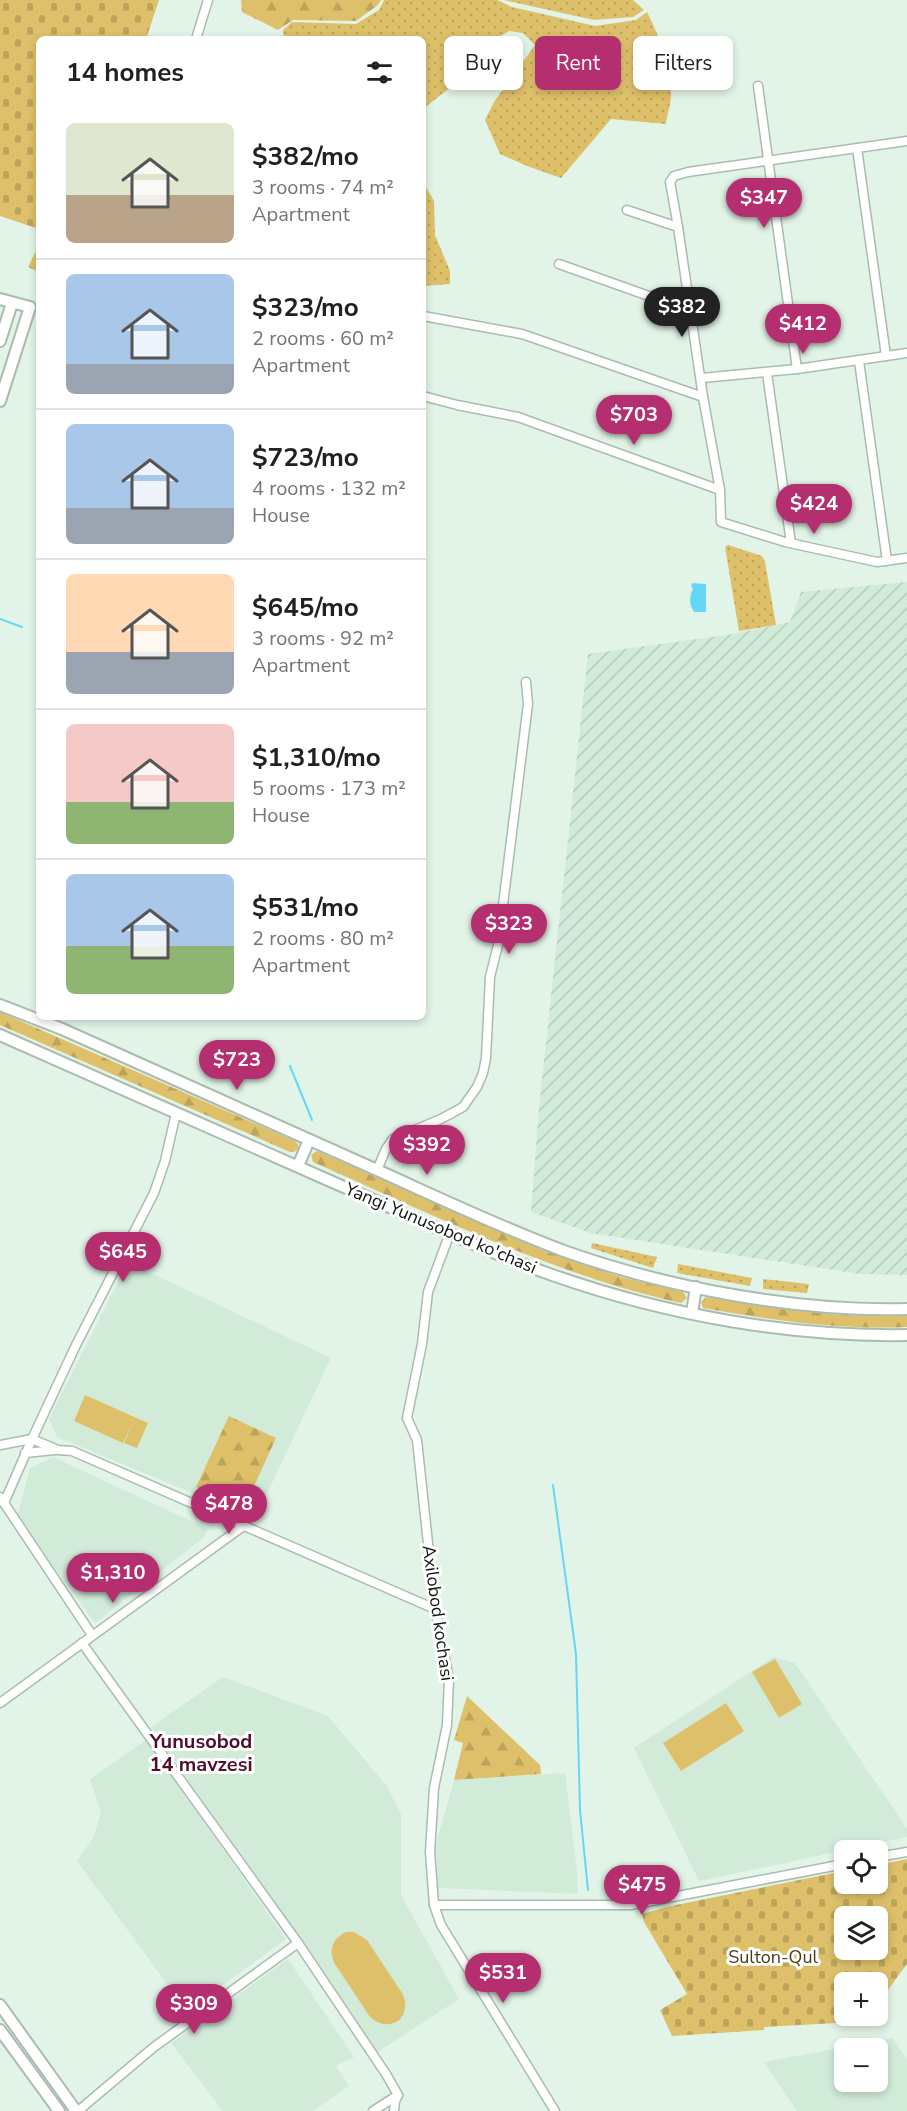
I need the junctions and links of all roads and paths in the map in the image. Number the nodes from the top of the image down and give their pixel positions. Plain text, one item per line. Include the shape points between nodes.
1 (208, 0) edge
2 (197, 36) edge
3 (758, 86) dead end
4 (907, 141) edge
5 (857, 148) junction
6 (767, 162) junction
7 (627, 210) dead end
8 (678, 227) junction
9 (559, 264) dead end
10 (0, 299) edge
11 (12, 303) junction
12 (35, 309) edge
13 (691, 311) junction
14 (426, 317) edge
15 (0, 341) edge
16 (907, 354) edge
17 (886, 356) junction
18 (859, 361) junction
19 (797, 369) junction
20 (766, 373) junction
21 (702, 378) junction
22 (426, 397) edge
23 (703, 397) junction
24 (0, 401) edge
25 (720, 490) junction
26 (791, 543) junction
27 (907, 558) edge
28 (887, 561) junction
29 (526, 682) dead end
30 (0, 1005) edge
31 (36, 1019) edge
32 (39, 1020) edge
33 (0, 1035) edge
34 (176, 1113) junction
35 (309, 1140) junction
36 (297, 1166) junction
37 (377, 1170) junction
38 (450, 1233) junction
39 (696, 1287) junction
40 (907, 1309) edge
41 (692, 1313) junction
42 (907, 1335) edge
43 (32, 1439) junction
44 (0, 1445) edge
45 (58, 1450) junction
46 (25, 1454) junction
47 (2, 1500) edge
48 (242, 1527) junction
49 (435, 1609) junction
50 (92, 1635) junction
51 (82, 1643) junction
52 (0, 1703) edge
53 (907, 1852) edge
54 (888, 1855) edge
55 (834, 1866) edge
56 (434, 1905) junction
57 (298, 1943) junction
58 (0, 2005) edge
59 (0, 2030) edge
60 (398, 2095) junction
61 (59, 2111) edge
62 (77, 2111) edge
63 (373, 2111) edge
64 (394, 2111) edge
65 (555, 2111) edge

1 - 2 street
3 - 6 street
4 - 5 street
5 - 6 street
5 - 17 street
6 - 8 street via 674,176 670,182
6 - 19 street
7 - 8 street
8 - 13 street
9 - 13 street
10 - 11 main road
11 - 12 main road
11 - 15 main road
12 - 24 main road
13 - 21 street
14 - 23 street via 522,334
16 - 17 street
17 - 18 street
18 - 19 street
18 - 28 street
19 - 20 street
20 - 21 street
20 - 26 street
21 - 23 street
22 - 25 street via 518,417
23 - 25 street
25 - 26 street via 721,522
26 - 28 street
27 - 28 street
29 - 37 street via 528,704 498,945 490,976 483,1073 463,1107 393,1139
30 - 31 main road, Yangi Yunusobod ko'chasi
32 - 35 main road, Yangi Yunusobod ko'chasi
33 - 34 main road, Yangi Yunusobod ko'chasi
34 - 36 main road, Yangi Yunusobod ko'chasi
34 - 43 street via 154,1192
35 - 36 main road
35 - 37 main road, Yangi Yunusobod ko'chasi
36 - 38 main road, Yangi Yunusobod ko'chasi
37 - 39 main road, Yangi Yunusobod ko'chasi via 564,1251
38 - 41 main road, Yangi Yunusobod ko'chasi via 566,1280
38 - 49 street, Axilobod kochasi via 428,1292 422,1344 406,1418 417,1440
39 - 40 main road, Yangi Yunusobod ko'chasi via 807,1305
39 - 41 main road
41 - 42 main road, Yangi Yunusobod ko'chasi via 797,1330
43 - 44 street
43 - 45 street
43 - 46 street
45 - 46 street
45 - 48 street via 72,1451
46 - 47 street
47 - 50 street
48 - 49 street
48 - 50 street
49 - 56 street, Axilobod kochasi via 449,1679 447,1725 434,1788 430,1852
50 - 51 street
51 - 52 street
51 - 57 street
53 - 54 street
55 - 56 street via 631,1905
56 - 65 street, Axilobod kochasi via 441,1925
57 - 60 street
57 - 62 street via 154,2047
58 - 62 main road
59 - 61 main road
60 - 63 street
60 - 64 street

